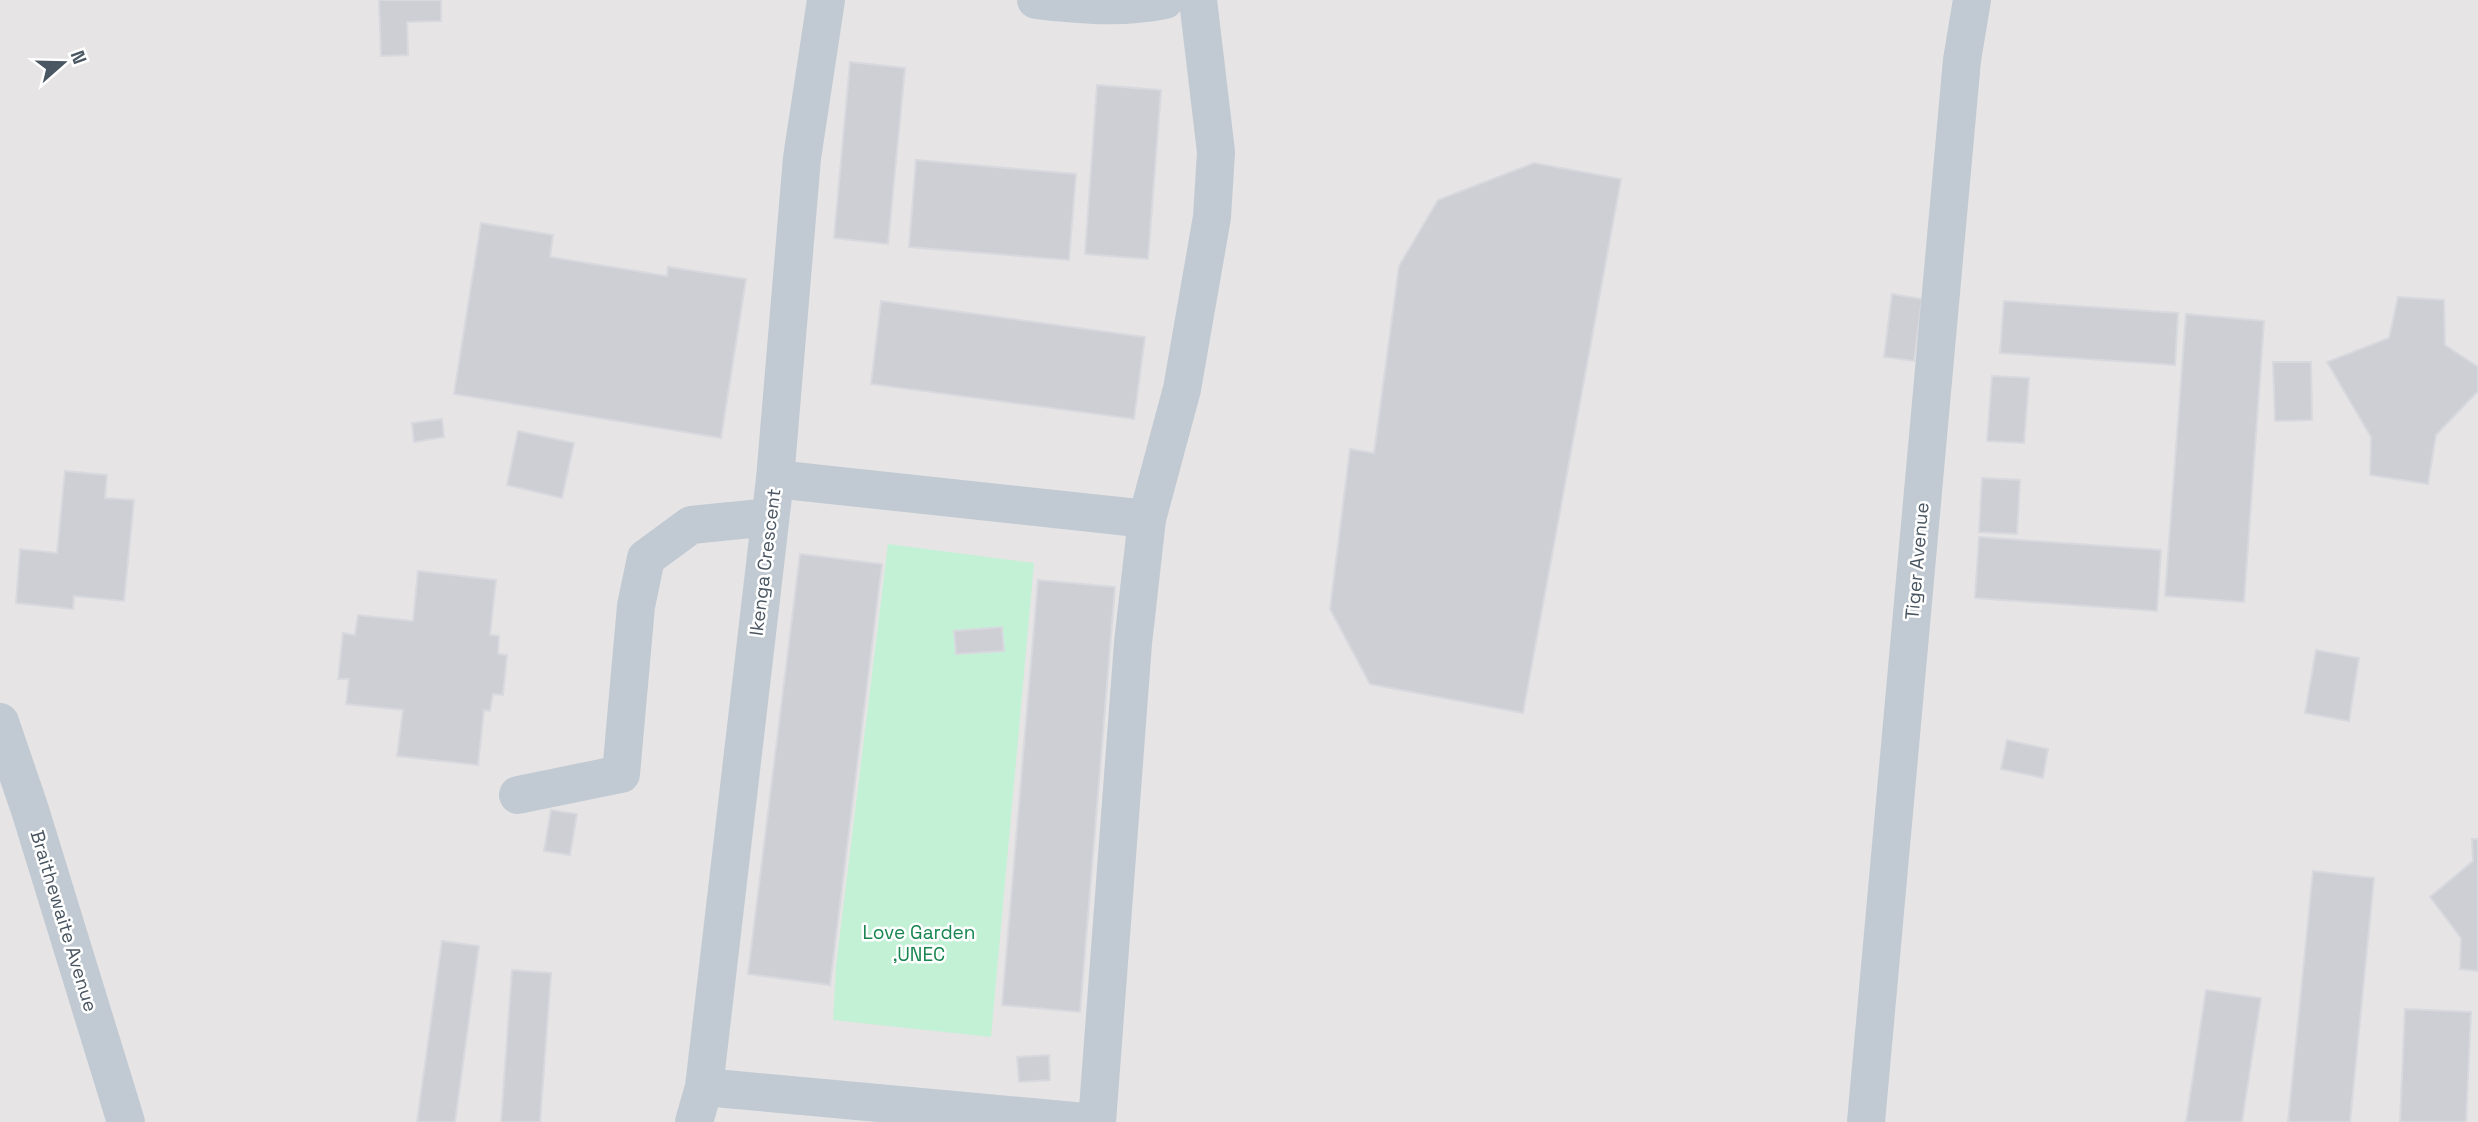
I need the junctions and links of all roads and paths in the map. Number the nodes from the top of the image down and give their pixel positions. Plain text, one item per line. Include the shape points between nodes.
1 (827, 0) edge
2 (1036, 0) edge
3 (1165, 0) edge
4 (1198, 0) edge
5 (1972, 0) edge
6 (775, 479) junction
7 (770, 517) junction
8 (1147, 519) junction
9 (0, 722) edge
10 (518, 794) dead end
11 (699, 1104) edge
12 (126, 1122) edge
13 (1085, 1122) edge
14 (1097, 1122) edge
15 (1866, 1122) edge

1 - 6 street, Ikenga Crescent via 802,158
2 - 3 street via 1140,5
4 - 8 street via 1216,152 1212,217 1182,388
5 - 15 street, Tiger Avenue via 1962,60
6 - 7 street, Ikenga Crescent
6 - 8 street
7 - 10 street via 691,525 646,558 636,606 621,774
7 - 11 street, Ikenga Crescent
8 - 14 street via 1133,643
9 - 12 street, Braithewaite Avenue
11 - 13 street

